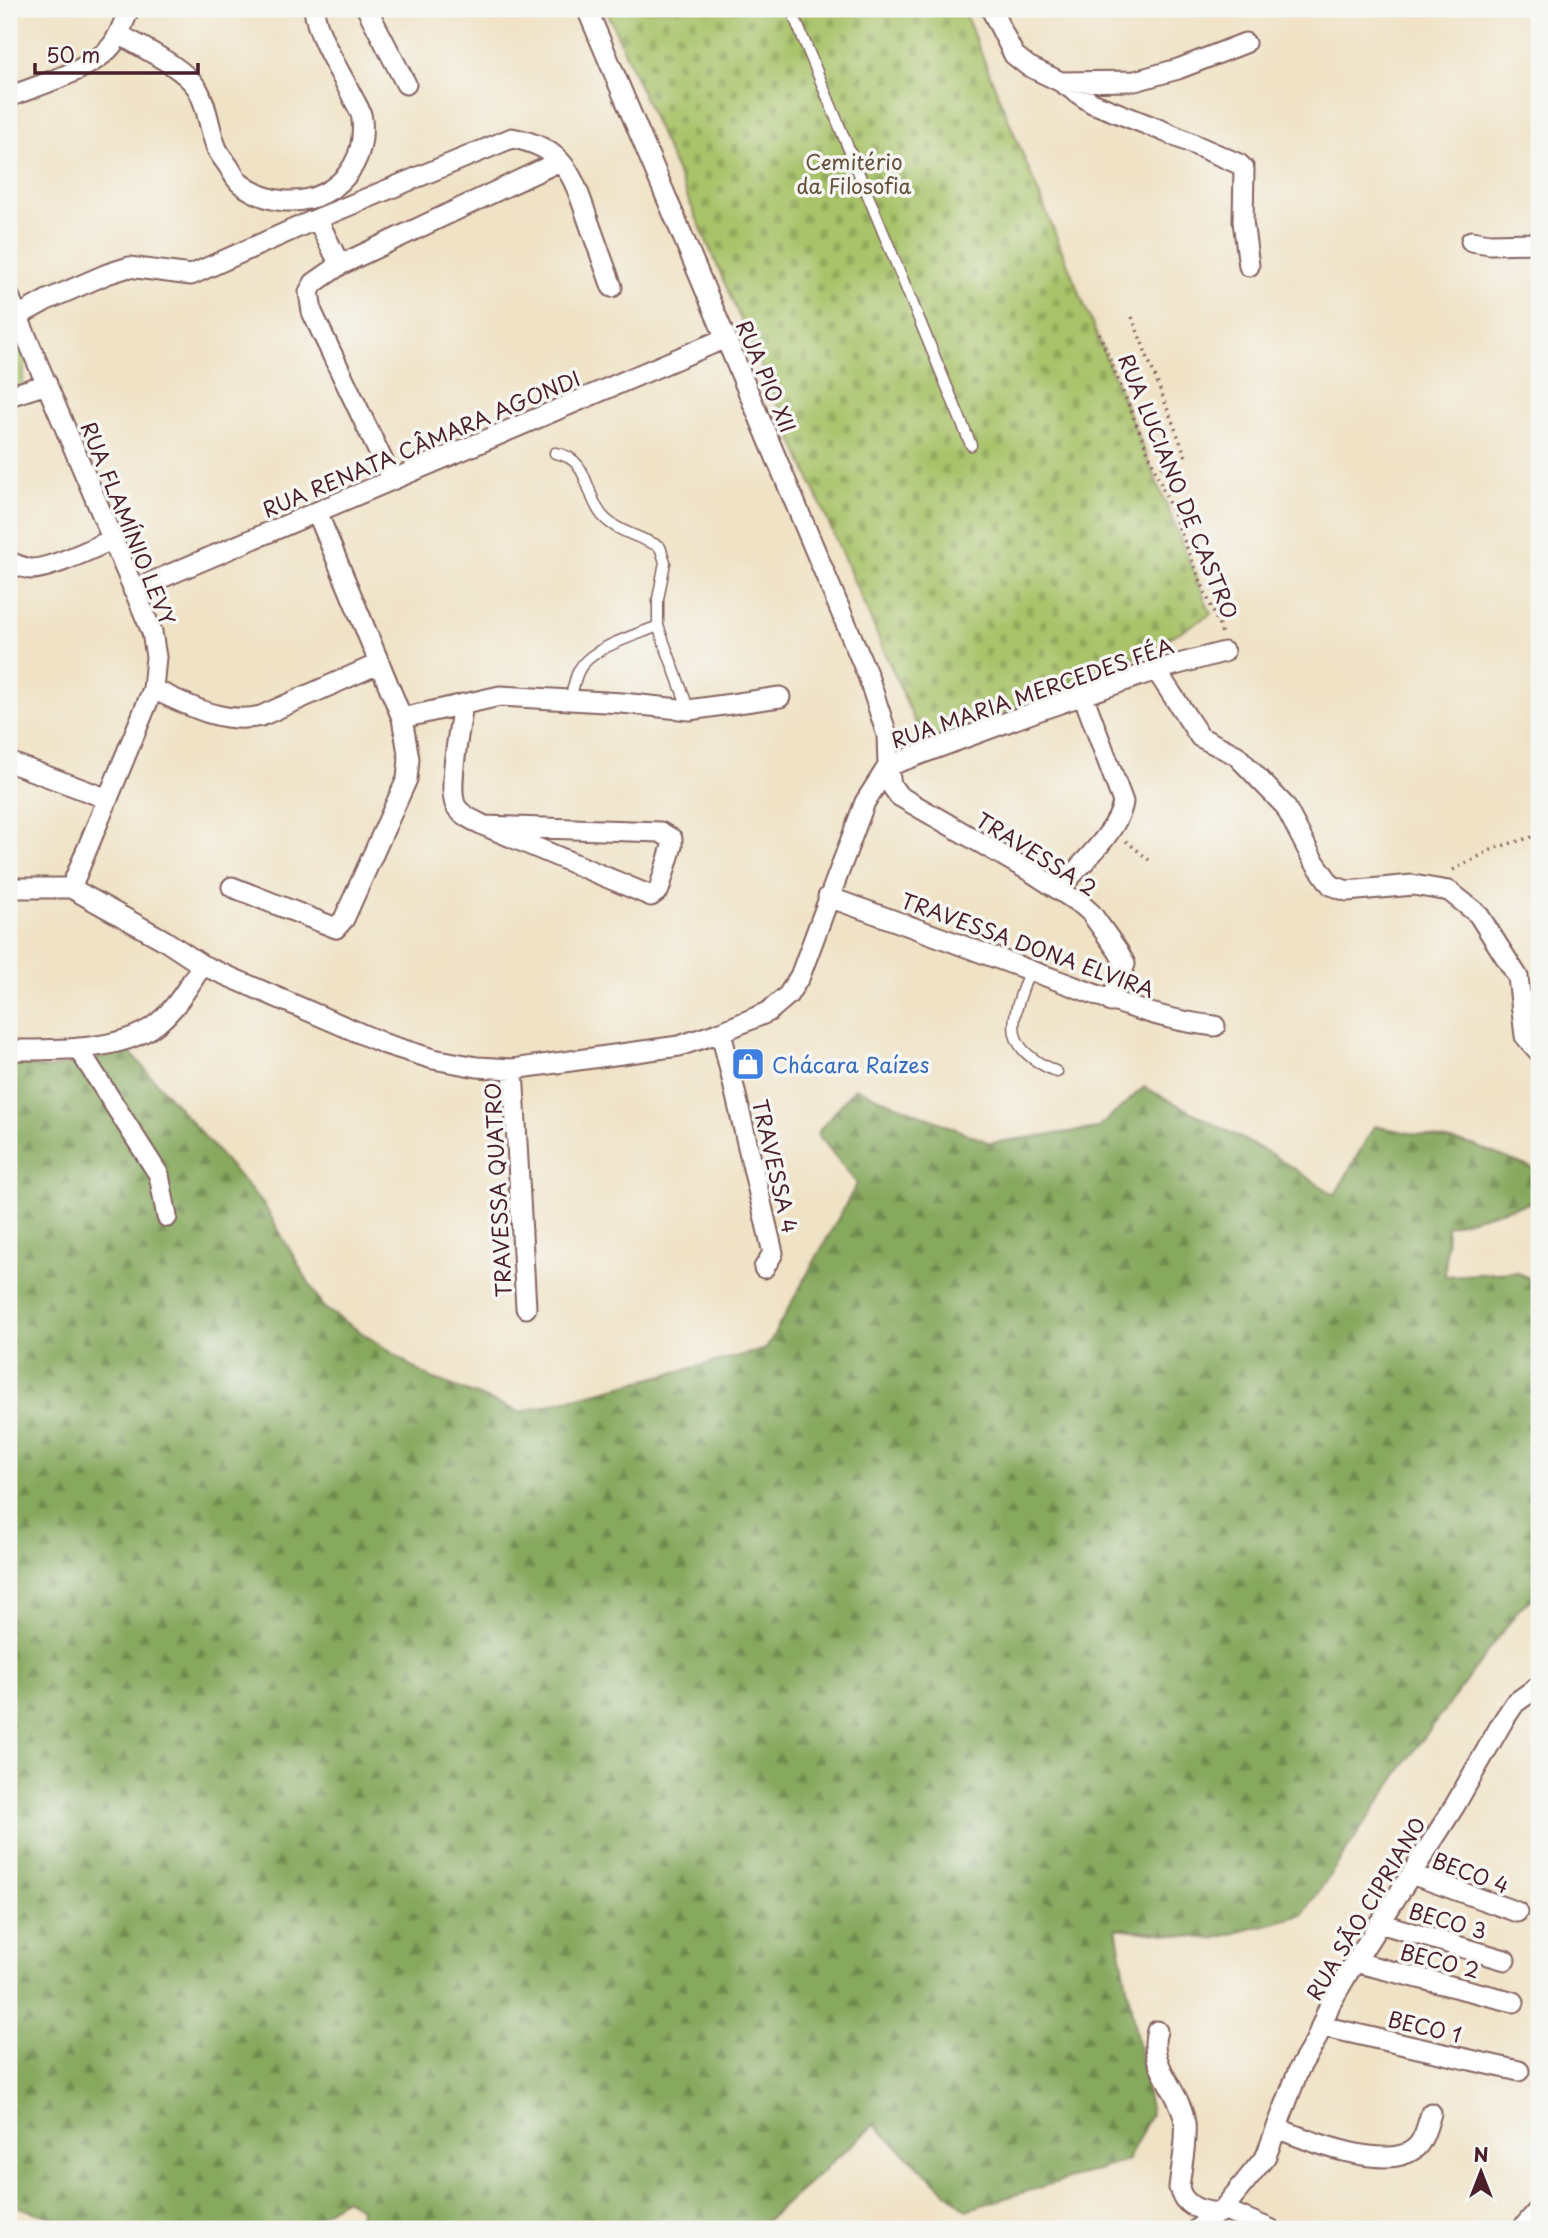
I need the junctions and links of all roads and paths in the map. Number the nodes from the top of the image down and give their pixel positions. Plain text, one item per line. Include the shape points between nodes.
1 (129, 9) edge
2 (314, 9) edge
3 (367, 9) edge
4 (587, 9) edge
5 (791, 9) edge
6 (991, 9) edge
7 (119, 34) junction
8 (1245, 43) dead end
9 (1060, 82) junction
10 (406, 84) dead end
11 (9, 97) edge
12 (560, 161) junction
13 (317, 219) junction
14 (1471, 241) dead end
15 (1539, 243) edge
16 (340, 265) junction
17 (1250, 266) dead end
18 (612, 287) dead end
19 (9, 296) edge
20 (18, 316) junction
21 (1132, 317) dead end
22 (1100, 333) dead end
23 (726, 338) junction
24 (47, 384) junction
25 (9, 396) edge
26 (971, 445) dead end
27 (555, 453) dead end
28 (1157, 469) junction
29 (392, 480) junction
30 (317, 512) junction
31 (111, 540) junction
32 (9, 562) edge
33 (133, 590) junction
34 (658, 626) junction
35 (1224, 652) joint
36 (378, 664) junction
37 (1156, 670) junction
38 (153, 689) junction
39 (1083, 695) junction
40 (780, 697) dead end
41 (570, 699) junction
42 (463, 704) junction
43 (689, 710) junction
44 (401, 719) junction
45 (9, 762) edge
46 (888, 766) junction
47 (108, 799) junction
48 (485, 827) junction
49 (1112, 828) junction
50 (1539, 835) edge
51 (1149, 860) dead end
52 (1418, 886) junction
53 (232, 887) dead end
54 (9, 888) edge
55 (71, 888) junction
56 (1059, 889) junction
57 (828, 897) junction
58 (202, 965) junction
59 (1029, 971) junction
60 (1111, 1002) junction
61 (1215, 1026) dead end
62 (721, 1032) junction
63 (78, 1048) junction
64 (9, 1050) edge
65 (1539, 1052) edge
66 (513, 1069) junction
67 (1057, 1072) dead end
68 (167, 1217) dead end
69 (764, 1268) dead end
70 (526, 1308) dead end
71 (1537, 1693) edge
72 (1411, 1874) junction
73 (1517, 1912) dead end
74 (1379, 1923) junction
75 (1505, 1960) dead end
76 (1355, 1962) junction
77 (1514, 2002) dead end
78 (1321, 2025) junction
79 (1157, 2031) dead end
80 (1519, 2071) dead end
81 (1431, 2113) dead end
82 (1276, 2128) junction
83 (1539, 2209) edge
84 (1221, 2211) junction
85 (1197, 2229) edge
86 (1270, 2229) edge
87 (1522, 2229) edge

1 - 7 street
2 - 7 street via 319,29 362,117 363,136 351,168 338,186 307,200 259,194 239,183 217,149 198,90 187,75
3 - 10 street
4 - 23 street, RUA PIO XII
5 - 26 lane
6 - 9 street via 1014,55
7 - 11 street via 100,57
8 - 9 street via 1135,81
9 - 17 street via 1092,103 1239,164 1244,169
12 - 13 street via 532,141 512,138
12 - 16 street
12 - 18 street via 573,177
13 - 16 street
13 - 20 street via 191,275 129,267
14 - 15 street
16 - 29 street via 314,283 309,292 312,312
19 - 20 street, RUA FLAMÍNIO LEVY
20 - 24 street, RUA FLAMÍNIO LEVY
21 - 28 path via 1186,457
22 - 28 path, RUA LUCIANO DE CASTRO
23 - 29 street, RUA RENATA CÂMARA AGONDI
23 - 46 street, RUA PIO XII via 868,676 887,735
24 - 25 street
24 - 31 street, RUA FLAMÍNIO LEVY
27 - 34 lane via 569,455 578,465 598,510 611,526 660,547 665,562
28 - 35 path, RUA LUCIANO DE CASTRO via 1222,632
29 - 30 street, RUA RENATA CÂMARA AGONDI
30 - 33 street, RUA RENATA CÂMARA AGONDI
30 - 36 street
31 - 32 street via 44,567 30,569
31 - 33 street, RUA FLAMÍNIO LEVY
33 - 38 street, RUA FLAMÍNIO LEVY via 152,632 156,657
34 - 41 lane via 587,659 578,671
34 - 43 lane
35 - 37 street, RUA MARIA MERCEDES FÉA
36 - 38 street via 246,719 201,711
36 - 44 street
37 - 39 street, RUA MARIA MERCEDES FÉA
37 - 52 street via 1200,737 1236,755 1285,806 1331,885 1347,891
38 - 47 street, RUA FLAMÍNIO LEVY
39 - 46 street, RUA MARIA MERCEDES FÉA
39 - 49 street via 1123,802
40 - 43 street
41 - 42 street via 500,696
41 - 43 street
42 - 44 street
42 - 48 street via 452,789 455,806
44 - 53 street via 410,759 407,779 345,919 336,928
45 - 47 street
46 - 56 street, TRAVESSA 2 via 891,785 899,796
46 - 57 street, RUA MARIA MERCEDES FÉA via 865,802
47 - 55 street, RUA FLAMÍNIO LEVY
48 - 48 street via 660,832 672,839 659,890 651,896
49 - 51 path
49 - 56 street
50 - 52 path via 1495,848
52 - 65 street via 1449,891 1478,914 1517,977 1525,1036
54 - 55 street, RUA MARIA MERCEDES FÉA
55 - 58 street, RUA MARIA MERCEDES FÉA
56 - 60 street, TRAVESSA 2 via 1091,913 1123,959 1124,972
57 - 59 street, TRAVESSA DONA ELVIRA
57 - 62 street, RUA MARIA MERCEDES FÉA via 800,976 788,995 768,1012
58 - 63 street via 182,997 143,1033
58 - 66 street, RUA MARIA MERCEDES FÉA via 385,1044 477,1068
59 - 60 street, TRAVESSA DONA ELVIRA
59 - 67 lane via 1013,1017 1015,1033 1026,1055
60 - 61 street, TRAVESSA DONA ELVIRA
62 - 66 street, RUA MARIA MERCEDES FÉA via 680,1046
62 - 69 street, TRAVESSA 4 via 773,1253
63 - 64 street
63 - 68 street via 159,1175
66 - 70 street, TRAVESSA QUATRO
71 - 72 street, RUA SÃO CIPRIANO via 1515,1703
72 - 73 street, BECO 4
72 - 74 street, RUA SÃO CIPRIANO
74 - 75 street, BECO 3
74 - 76 street, RUA SÃO CIPRIANO
76 - 77 street, BECO 2
76 - 78 street, RUA SÃO CIPRIANO
78 - 80 street, BECO 1
78 - 82 street, RUA SÃO CIPRIANO
79 - 84 street via 1157,2060 1185,2121 1181,2198 1204,2211
81 - 82 street via 1418,2145 1388,2157 1341,2150
82 - 84 street, RUA SÃO CIPRIANO via 1266,2156
83 - 87 street
84 - 85 street, RUA SÃO CIPRIANO
84 - 86 street

